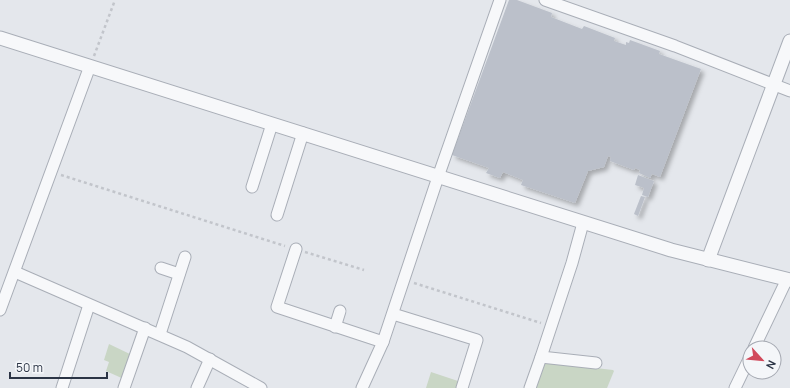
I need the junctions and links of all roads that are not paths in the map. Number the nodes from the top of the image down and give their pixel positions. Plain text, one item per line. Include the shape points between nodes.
1 (500, 0) edge
2 (545, 0) edge
3 (0, 38) edge
4 (790, 41) edge
5 (90, 66) junction
6 (774, 85) junction
7 (790, 91) edge
8 (272, 124) junction
9 (303, 133) junction
10 (438, 177) junction
11 (252, 187) dead end
12 (278, 215) dead end
13 (584, 223) junction
14 (296, 249) road end
15 (185, 257) dead end
16 (708, 260) junction
17 (161, 268) dead end
18 (15, 272) junction
19 (179, 274) junction
20 (789, 279) edge
21 (89, 304) junction
22 (0, 310) edge
23 (340, 311) dead end
24 (393, 314) junction
25 (335, 326) junction
26 (145, 328) junction
27 (160, 334) junction
28 (758, 340) edge
29 (383, 342) junction
30 (541, 357) junction
31 (210, 360) junction
32 (596, 363) dead end
33 (742, 374) edge
34 (242, 383) edge
35 (62, 388) edge
36 (124, 388) edge
37 (197, 388) edge
38 (261, 388) edge
39 (362, 388) edge
40 (462, 388) edge
41 (530, 388) edge
42 (735, 388) edge

1 - 10 street
2 - 6 street via 675,46
3 - 5 street
4 - 6 street
5 - 8 street
5 - 18 street
6 - 7 street
6 - 16 street
8 - 9 street
8 - 11 street
9 - 10 street
9 - 12 street
10 - 13 street
10 - 24 street
13 - 16 street
13 - 30 street
14 - 25 street via 278,308
15 - 19 street
16 - 20 street
17 - 19 street
18 - 21 street
18 - 22 street
19 - 27 street
20 - 28 street
21 - 26 street
21 - 35 street
23 - 25 street
24 - 29 street
24 - 40 street via 476,340
25 - 29 street
26 - 27 street
26 - 36 street
27 - 31 street
29 - 39 street
30 - 32 street
30 - 41 street
31 - 34 street
31 - 37 street
33 - 42 street
34 - 38 street

